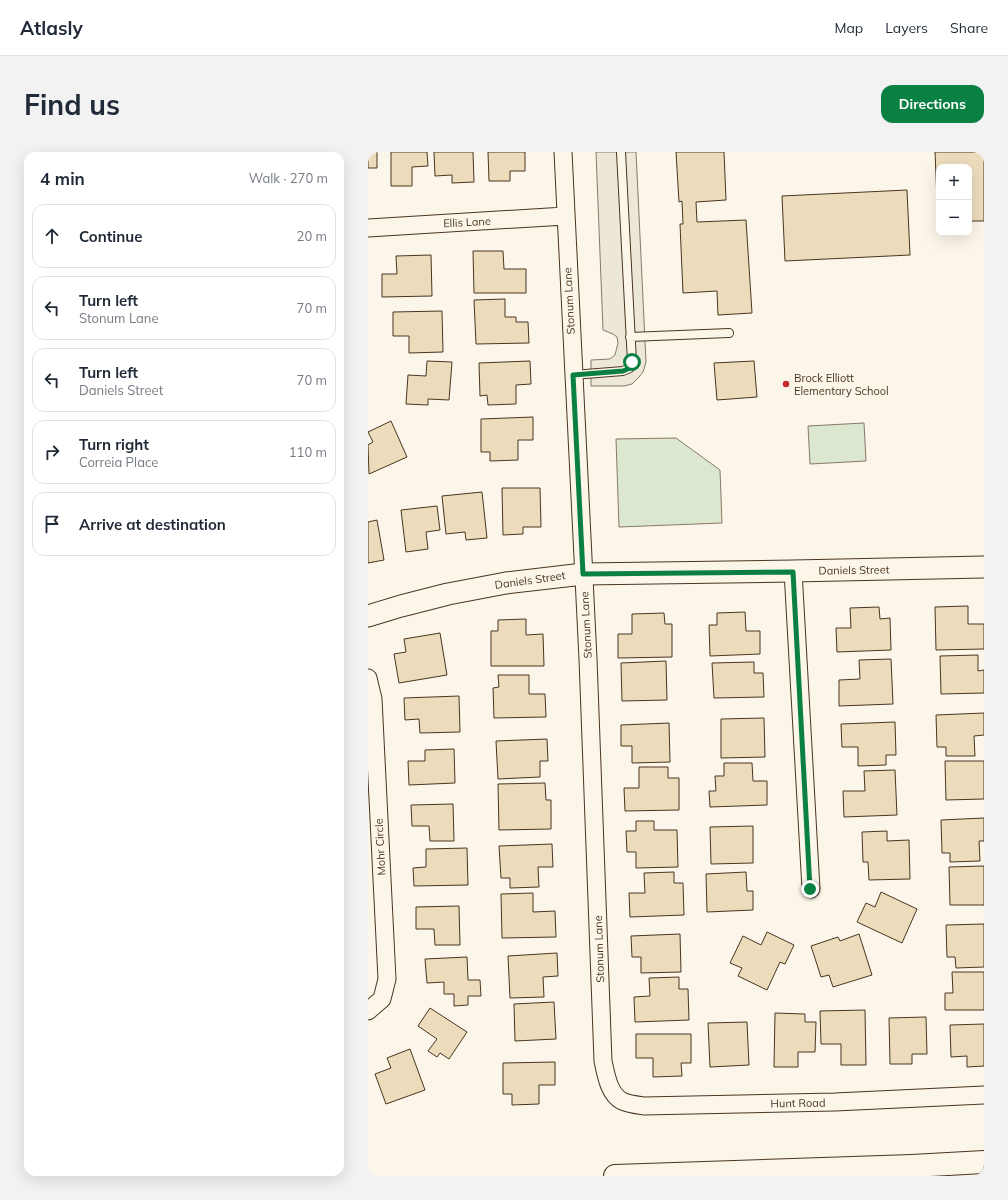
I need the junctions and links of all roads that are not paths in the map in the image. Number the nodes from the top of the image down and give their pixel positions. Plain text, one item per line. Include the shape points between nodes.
1 (563, 152) edge
2 (621, 152) edge
3 (565, 216) junction
4 (368, 228) edge
5 (729, 333) dead end
6 (630, 337) junction
7 (573, 375) junction
8 (984, 567) edge
9 (793, 572) junction
10 (583, 574) junction
11 (368, 616) edge
12 (368, 678) edge
13 (810, 889) dead end
14 (368, 1011) edge
15 (615, 1096) joint
16 (984, 1096) edge
17 (984, 1162) edge
18 (615, 1176) edge

1 - 3 street, Stonum Lane
2 - 6 lane
3 - 4 street, Ellis Lane
3 - 7 street, Stonum Lane
5 - 6 lane
6 - 7 lane via 630,368 623,371
7 - 10 street, Stonum Lane
8 - 9 street, Daniels Street
9 - 10 street, Daniels Street
9 - 13 street
10 - 11 street, Daniels Street via 506,583 448,594
10 - 15 street, Stonum Lane via 604,1061 606,1077
12 - 14 street, Mohr Circle via 373,699 387,979 382,999
15 - 16 street, Hunt Road via 623,1102 644,1106
17 - 18 highway

